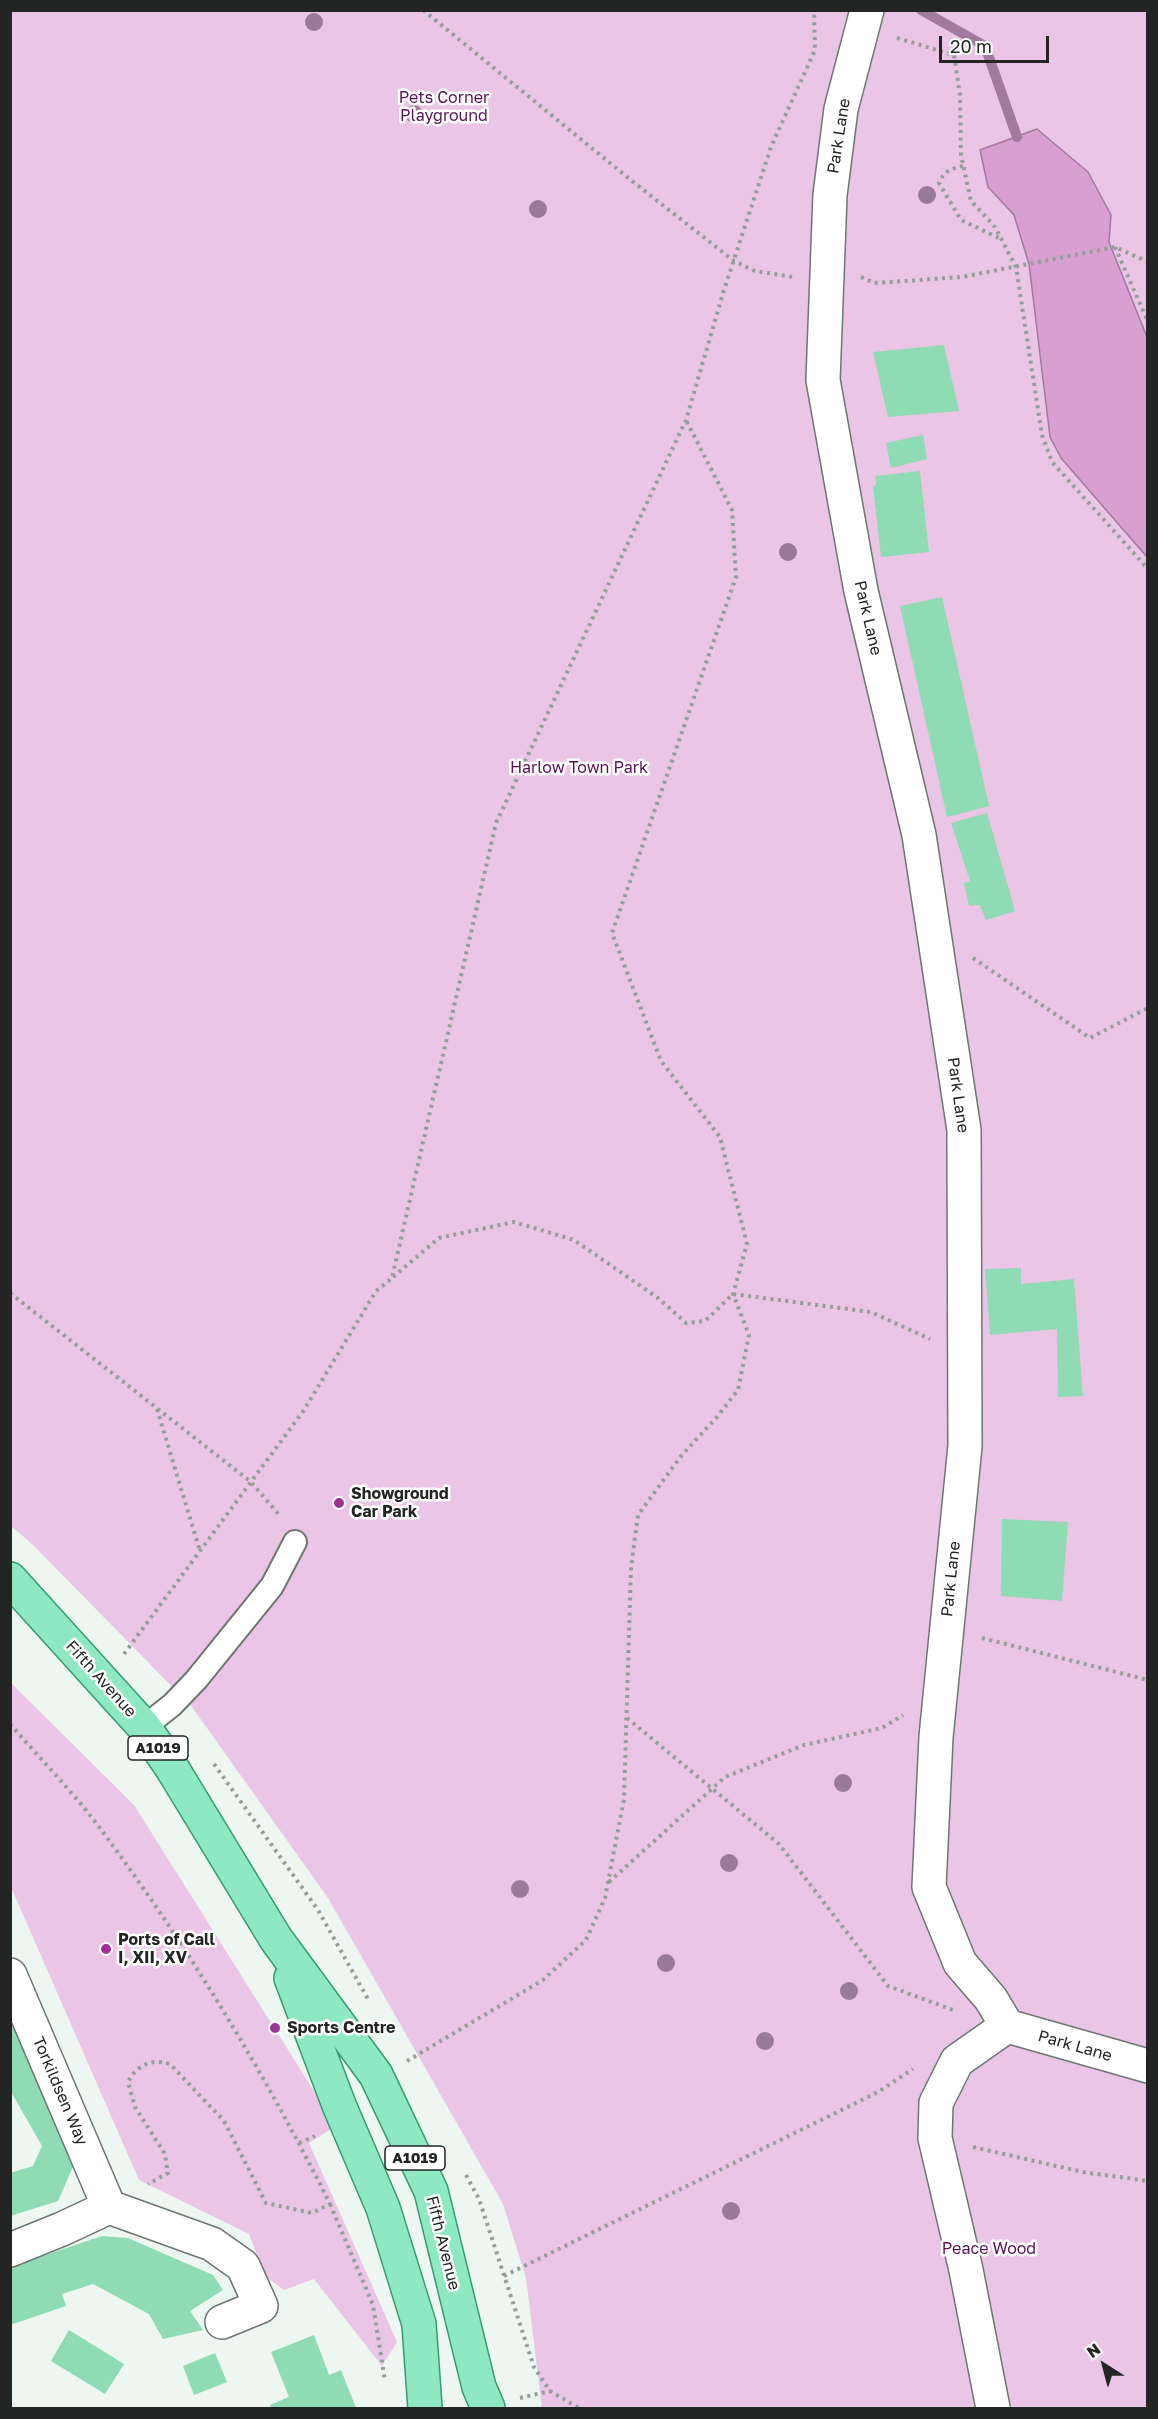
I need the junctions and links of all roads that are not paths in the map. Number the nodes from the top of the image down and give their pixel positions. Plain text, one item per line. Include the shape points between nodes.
1 (866, 12) edge
2 (295, 1542) road end
3 (10, 1579) edge
4 (144, 1727) junction
5 (276, 1939) junction
6 (10, 1976) edge
7 (999, 2012) junction
8 (1148, 2066) edge
9 (109, 2207) junction
10 (10, 2250) edge
11 (222, 2322) dead end
12 (425, 2409) edge
13 (488, 2409) edge
14 (993, 2409) edge

1 - 7 street, Park Lane via 841,109 830,195 824,380 861,591 919,835 964,1130 964,1446 940,1693 929,1887 960,1963
2 - 4 lane via 272,1586 217,1655 172,1705
3 - 4 main road, Fifth Avenue / A1019
4 - 5 main road, Fifth Avenue / A1019
5 - 12 main road, Fifth Avenue / A1019 via 383,2208 419,2324
5 - 13 main road, Fifth Avenue / A1019 via 376,2075 431,2191 479,2387
6 - 9 street, Torkildsen Way
7 - 8 street, Park Lane
7 - 14 street via 957,2061 936,2103 935,2138
9 - 10 street
9 - 11 street via 212,2244 243,2266 261,2306

